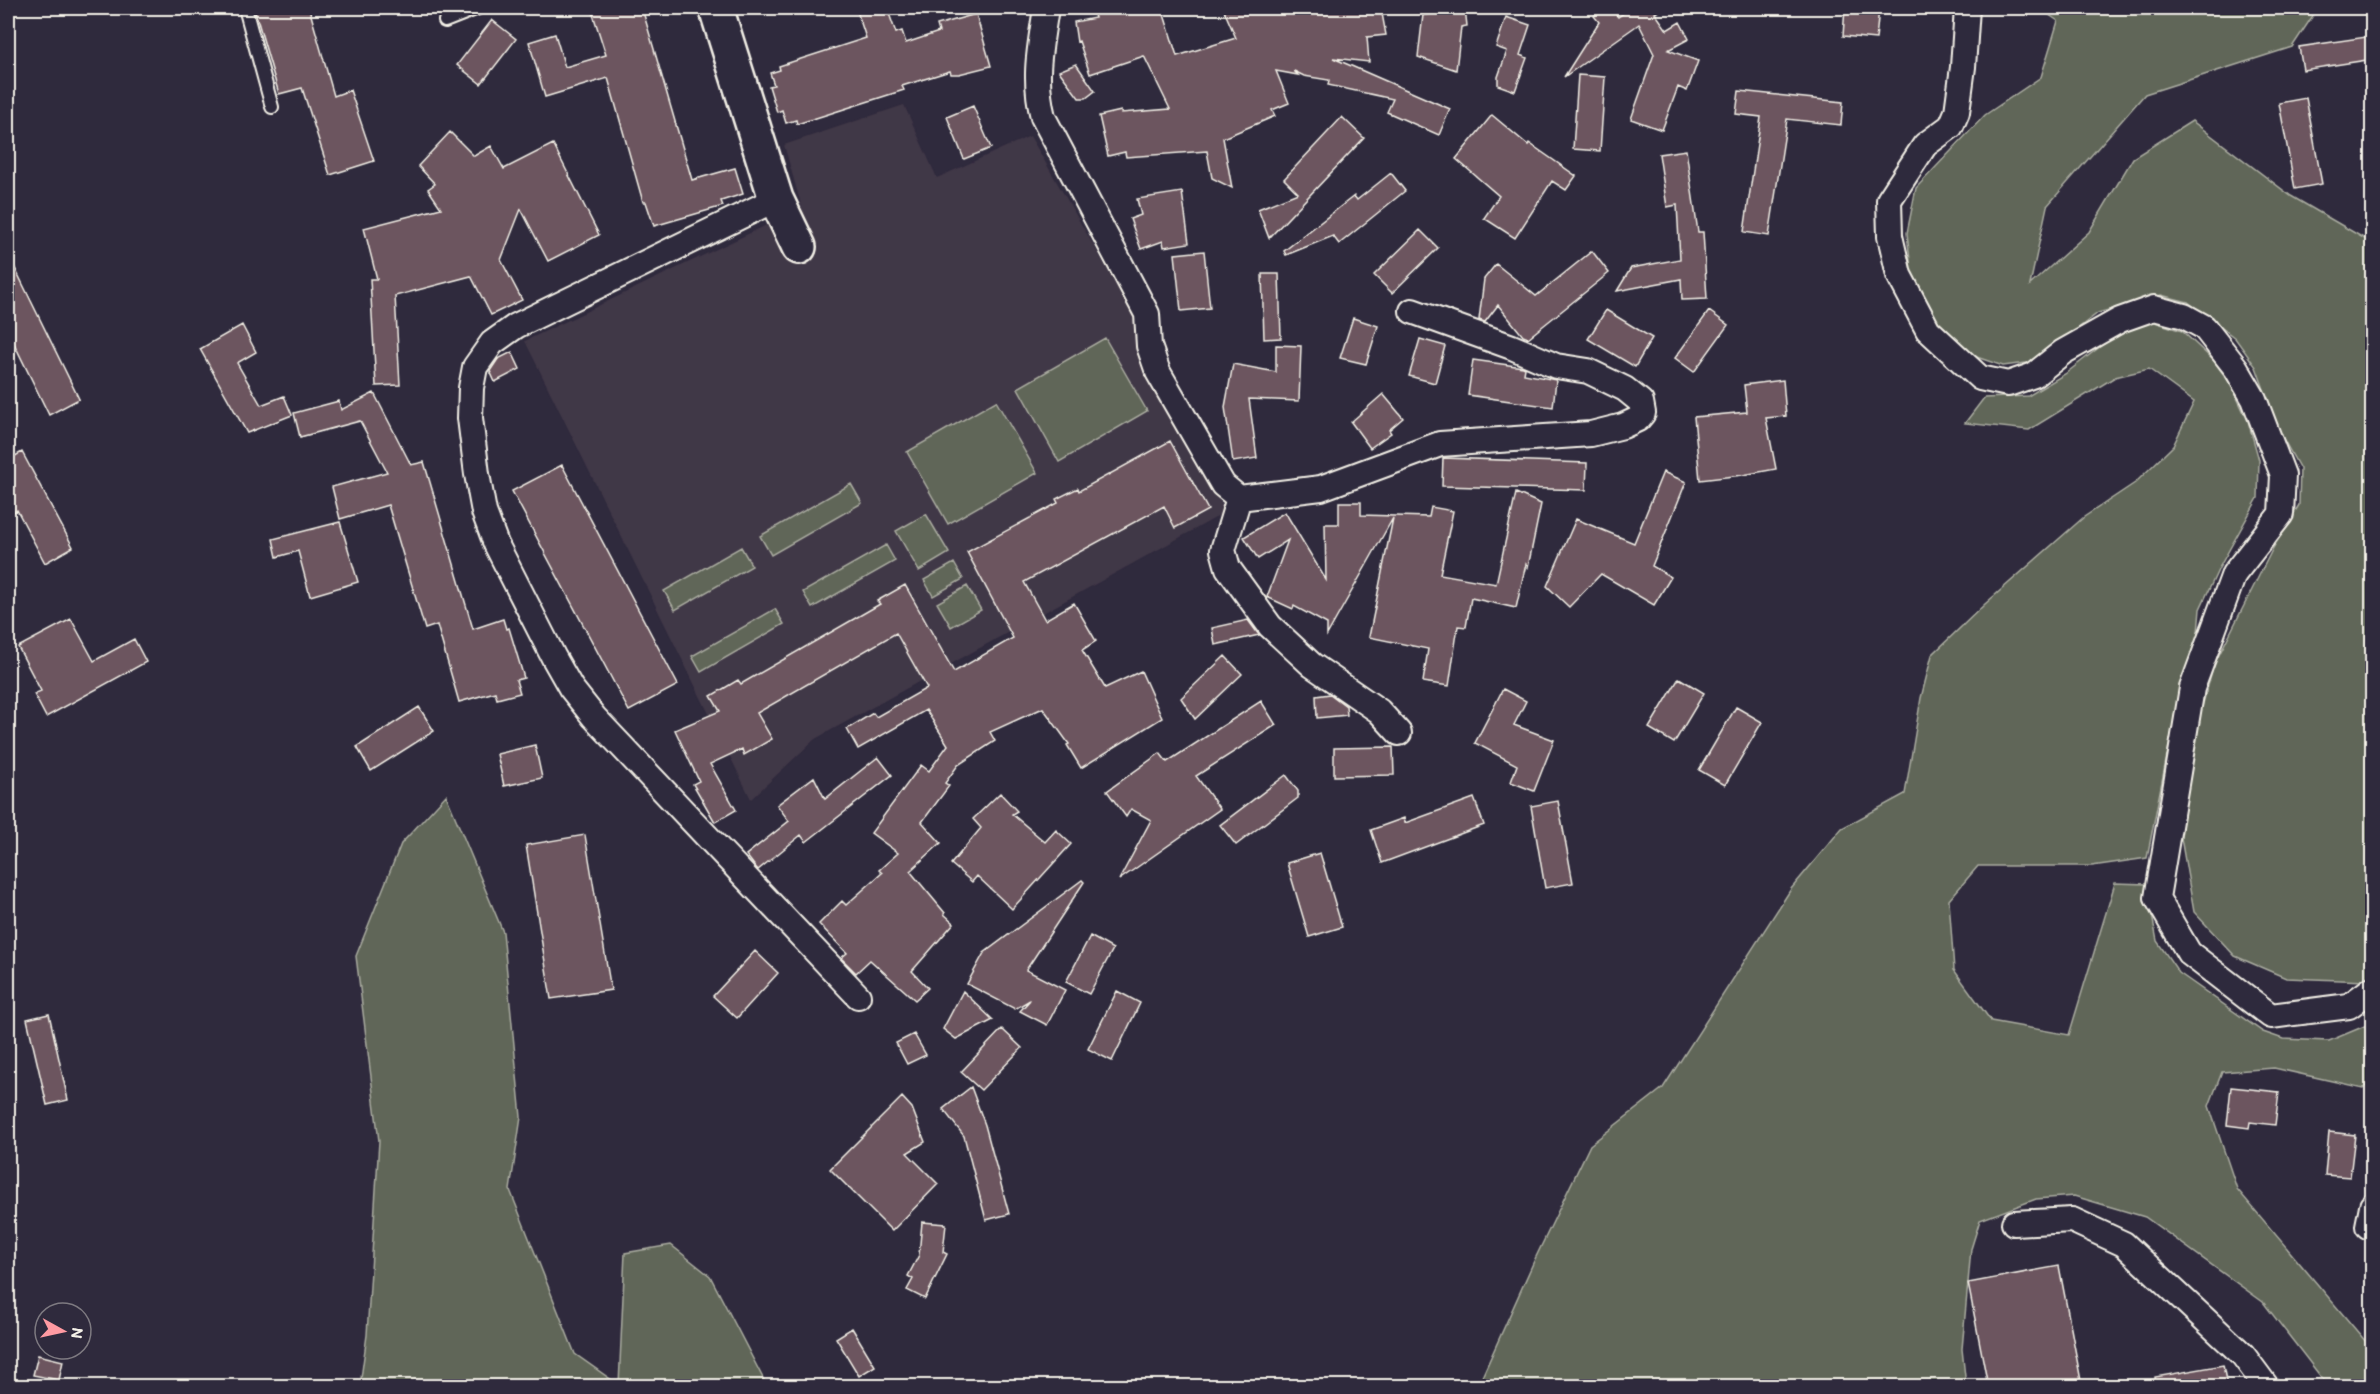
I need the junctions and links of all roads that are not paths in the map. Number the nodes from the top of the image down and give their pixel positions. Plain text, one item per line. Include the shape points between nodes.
1 (245, 8) edge
2 (478, 8) edge
3 (716, 8) edge
4 (1046, 8) edge
5 (1967, 8) edge
6 (445, 21) dead end
7 (272, 107) dead end
8 (776, 199) junction
9 (799, 247) dead end
10 (1412, 311) dead end
11 (1239, 498) junction
12 (1399, 733) dead end
13 (2373, 989) edge
14 (858, 996) dead end
15 (2014, 1223) dead end
16 (2266, 1386) edge

1 - 7 lane
2 - 6 lane
3 - 8 main road
4 - 11 street via 1036,74 1043,117 1147,314 1149,346 1158,372 1223,485
5 - 13 street via 1957,112 1951,126 1925,145 1889,200 1890,236 1899,275 1928,330 1980,378 2008,384 2034,375 2063,352 2120,320 2154,308 2184,316 2204,327 2236,368 2254,399 2283,475 2281,514 2234,574 2192,688 2157,898 2189,953 2271,1016 2349,1006
8 - 9 main road
8 - 14 street via 516,326 492,343 475,367 470,418 484,512 496,544 571,688
10 - 11 street via 1556,366 1588,371 1625,389 1641,402 1643,413 1623,426 1591,434 1440,444 1321,488
11 - 12 street via 1223,550 1228,568 1270,626 1312,665 1379,711
15 - 16 street via 2072,1220 2124,1244 2243,1355

